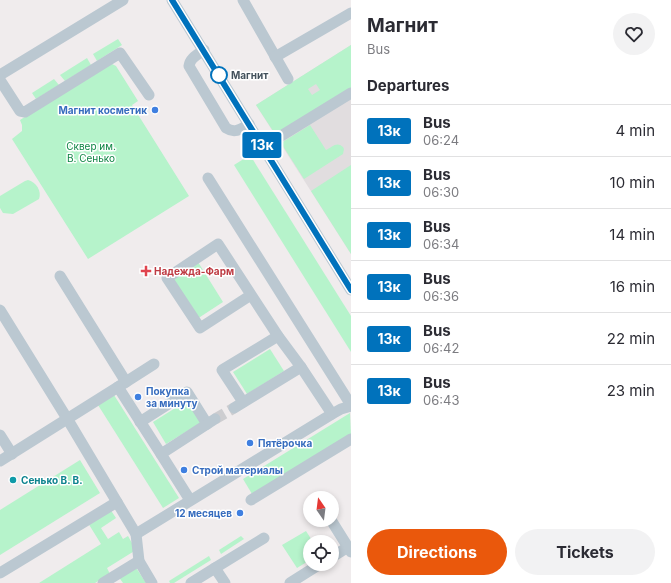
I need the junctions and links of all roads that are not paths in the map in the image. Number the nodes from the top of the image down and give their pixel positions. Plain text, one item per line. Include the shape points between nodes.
1 (123, 0) edge
2 (172, 0) edge
3 (243, 0) edge
4 (351, 13) edge
5 (204, 50) junction
6 (275, 57) junction
7 (0, 76) edge
8 (288, 79) dead end
9 (0, 80) edge
10 (351, 93) edge
11 (149, 95) dead end
12 (249, 124) junction
13 (263, 147) junction
14 (208, 178) dead end
15 (60, 276) dead end
16 (351, 290) edge
17 (251, 295) junction
18 (0, 310) edge
19 (278, 336) junction
20 (154, 364) dead end
21 (301, 367) junction
22 (122, 385) junction
23 (351, 405) edge
24 (332, 414) junction
25 (68, 420) junction
26 (140, 422) junction
27 (0, 435) edge
28 (351, 439) edge
29 (12, 454) junction
30 (161, 454) junction
31 (0, 461) edge
32 (190, 500) junction
33 (251, 500) dead end
34 (117, 502) junction
35 (335, 527) edge
36 (136, 534) junction
37 (264, 538) dead end
38 (349, 549) edge
39 (339, 554) edge
40 (139, 561) junction
41 (215, 568) junction
42 (309, 571) edge
43 (0, 573) edge
44 (102, 583) edge
45 (152, 583) edge
46 (191, 583) edge
47 (224, 583) edge
48 (290, 583) edge

1 - 7 street
2 - 5 street
3 - 6 street
4 - 6 street
5 - 12 street
5 - 12 street via 190,61 189,66 226,128 231,132
6 - 8 street
9 - 11 street via 20,111 25,112 120,53
10 - 13 street
12 - 13 street
13 - 16 street
14 - 23 street
15 - 22 street
17 - 17 street via 200,328 167,278 218,244
17 - 19 street
18 - 25 street
19 - 21 street
19 - 21 street via 222,370 238,405
20 - 22 street
21 - 24 street
22 - 25 street
22 - 26 street
23 - 24 street
24 - 32 street
25 - 29 street
25 - 34 street
26 - 30 street
26 - 30 street via 187,392 211,422
27 - 29 street
28 - 33 street
29 - 31 street
30 - 32 street
32 - 36 street
34 - 36 street
34 - 43 street
35 - 38 street
36 - 40 street
37 - 41 street
38 - 39 street
40 - 44 street
40 - 45 street
41 - 46 street
41 - 47 street
42 - 48 street

